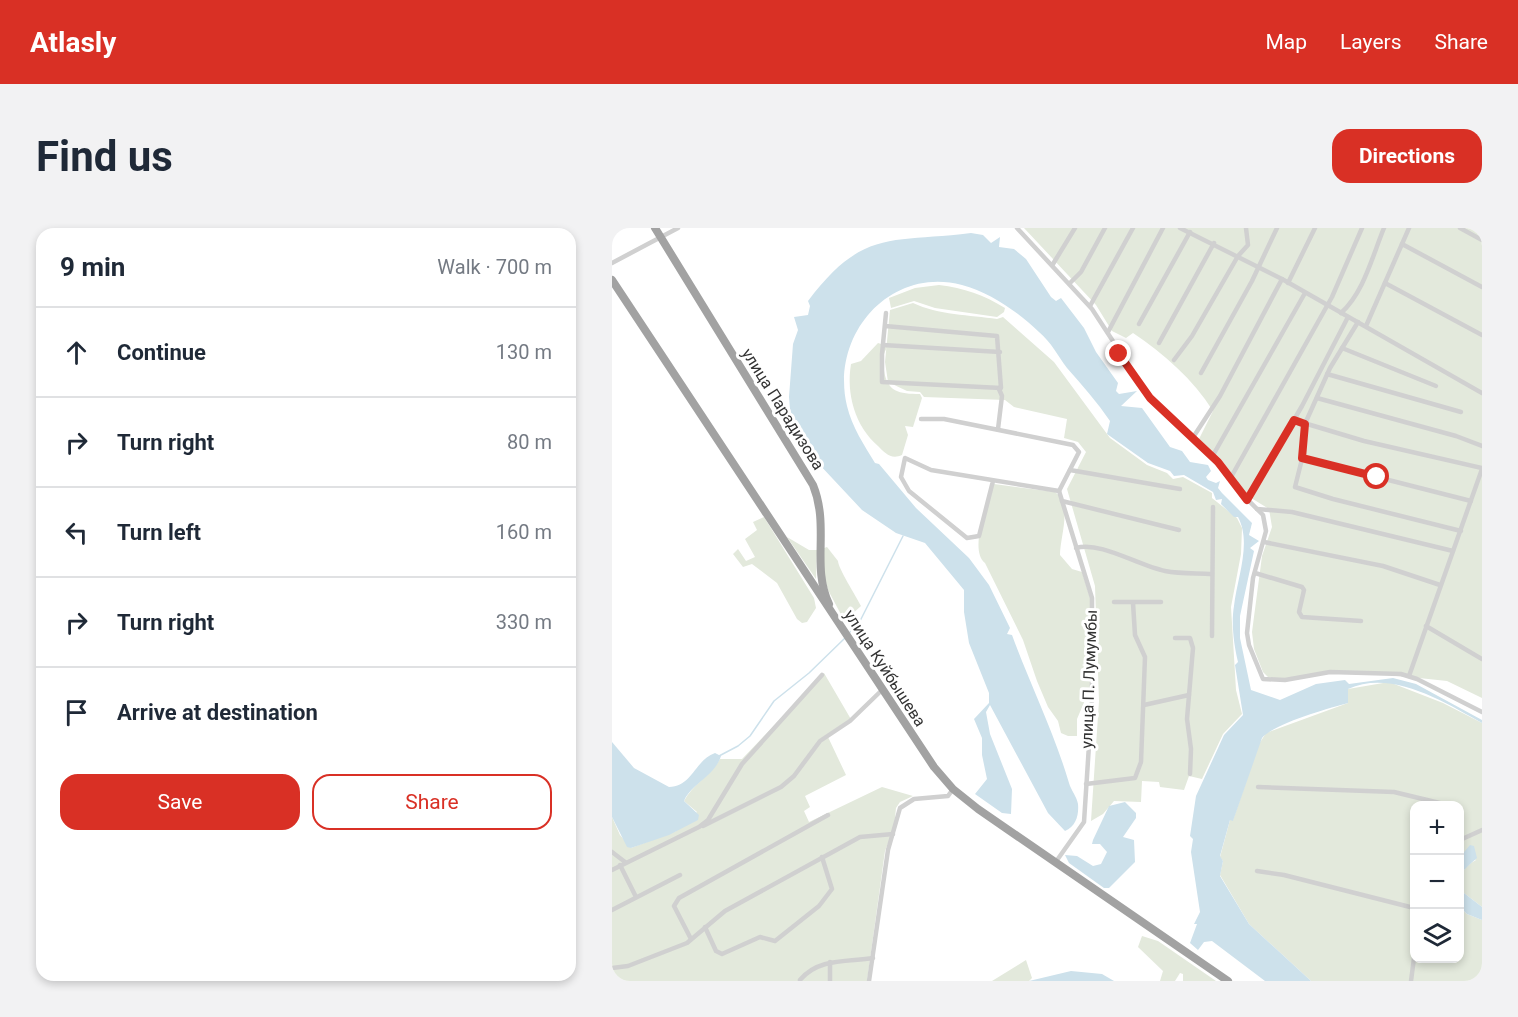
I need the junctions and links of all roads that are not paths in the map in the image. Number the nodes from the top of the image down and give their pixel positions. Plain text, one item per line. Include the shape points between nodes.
1 (656, 228) edge
2 (678, 228) edge
3 (1017, 228) edge
4 (1075, 228) edge
5 (1105, 228) edge
6 (1133, 228) edge
7 (1163, 228) edge
8 (1180, 228) edge
9 (1204, 228) edge
10 (1246, 228) edge
11 (1277, 228) edge
12 (1315, 228) edge
13 (1362, 228) edge
14 (1384, 228) edge
15 (1409, 228) edge
16 (1460, 228) edge
17 (1190, 232) junction
18 (661, 236) junction
19 (1200, 236) junction
20 (1482, 240) edge
21 (1214, 243) junction
22 (1402, 244) junction
23 (1238, 256) junction
24 (612, 263) edge
25 (1053, 264) junction
26 (1259, 267) junction
27 (1282, 279) junction
28 (612, 280) edge
29 (1288, 283) junction
30 (1385, 283) junction
31 (1070, 284) junction
32 (1482, 288) edge
33 (1305, 293) junction
34 (1327, 305) junction
35 (1090, 306) junction
36 (886, 313) dead end
37 (1341, 313) junction
38 (1348, 317) junction
39 (1358, 322) junction
40 (1139, 324) dead end
41 (885, 326) junction
42 (1366, 326) junction
43 (1108, 332) junction
44 (1482, 335) edge
45 (1159, 343) dead end
46 (883, 345) junction
47 (1342, 348) junction
48 (1000, 352) junction
49 (1174, 360) dead end
50 (1201, 373) dead end
51 (1327, 374) junction
52 (1436, 386) dead end
53 (999, 389) junction
54 (1482, 393) edge
55 (1317, 398) junction
56 (1461, 412) dead end
57 (921, 419) dead end
58 (1294, 420) junction
59 (1305, 424) junction
60 (998, 429) junction
61 (1192, 439) junction
62 (1482, 446) edge
63 (1212, 457) junction
64 (1302, 458) junction
65 (1482, 468) edge
66 (1070, 470) junction
67 (1230, 479) junction
68 (993, 481) junction
69 (1180, 489) dead end
70 (1059, 491) junction
71 (1247, 500) junction
72 (1062, 501) junction
73 (1471, 501) junction
74 (1213, 507) dead end
75 (1257, 509) junction
76 (1179, 530) dead end
77 (1461, 531) junction
78 (1264, 542) junction
79 (1076, 548) junction
80 (1453, 551) junction
81 (1255, 573) junction
82 (1212, 574) junction
83 (1440, 585) junction
84 (1114, 602) dead end
85 (1161, 602) dead end
86 (1133, 603) junction
87 (1361, 621) dead end
88 (839, 623) junction
89 (1426, 626) junction
90 (1212, 636) dead end
91 (1175, 638) dead end
92 (1482, 658) edge
93 (822, 675) dead end
94 (1409, 676) junction
95 (882, 690) junction
96 (1189, 695) junction
97 (1144, 705) junction
98 (1482, 712) edge
99 (1190, 774) dead end
100 (1086, 784) junction
101 (1258, 787) dead end
102 (953, 789) junction
103 (1430, 801) edge
104 (828, 815) dead end
105 (699, 827) junction
106 (1482, 830) edge
107 (893, 834) junction
108 (1464, 838) edge
109 (612, 852) edge
110 (822, 857) junction
111 (623, 863) junction
112 (1055, 863) junction
113 (612, 870) edge
114 (1257, 871) dead end
115 (680, 875) dead end
116 (636, 897) junction
117 (1410, 907) edge
118 (612, 910) edge
119 (705, 927) junction
120 (691, 939) junction
121 (873, 958) junction
122 (830, 962) junction
123 (1413, 963) edge
124 (612, 968) edge
125 (800, 980) edge
126 (830, 981) edge
127 (869, 981) edge
128 (1228, 981) edge
129 (1411, 981) edge

1 - 18 highway, улица Парадизова
2 - 18 street
3 - 25 street
4 - 25 street
5 - 31 street
6 - 35 street
7 - 43 street
8 - 17 street
9 - 19 street
10 - 23 street via 1249,241
11 - 26 street
12 - 29 street
13 - 34 street
14 - 37 street via 1363,281
15 - 22 street
16 - 20 street
17 - 19 street
17 - 40 street
18 - 24 street
18 - 88 highway, улица Парадизова via 813,485 822,510 822,581
19 - 21 street
21 - 23 street
21 - 45 street
22 - 30 street
22 - 32 street
23 - 26 street
23 - 49 street
25 - 31 street
26 - 27 street
26 - 50 street
27 - 29 street
27 - 61 street via 1220,396
28 - 88 highway, улица Куйбышева
29 - 33 street
30 - 42 street
30 - 44 street
31 - 35 street
33 - 34 street
33 - 63 street
34 - 37 street
34 - 67 street
35 - 43 street
36 - 41 street
37 - 38 street
38 - 39 street
38 - 58 street
39 - 42 street
39 - 47 street
41 - 46 street
41 - 48 street via 994,335 998,336
42 - 54 street
43 - 61 street via 1150,398
46 - 48 street
46 - 53 street via 882,382
47 - 51 street
47 - 52 street
48 - 53 street
51 - 55 street
51 - 56 street
53 - 60 street via 1002,396
55 - 59 street
55 - 62 street
57 - 60 street via 944,418
58 - 59 street
58 - 71 street
59 - 64 street
59 - 65 street
60 - 66 street via 1073,445 1079,452
61 - 63 street
63 - 67 street
64 - 73 street
64 - 77 street via 1295,487 1299,489
65 - 73 street
66 - 69 street
66 - 70 street
67 - 71 street
68 - 68 street via 931,470 905,458 901,477 909,491 968,538 979,536
68 - 70 street
70 - 72 street, улица П. Лумумбы
71 - 75 street
72 - 76 street
72 - 79 street, улица П. Лумумбы
73 - 77 street
74 - 82 street
75 - 78 street via 1266,524
75 - 80 street via 1311,516
77 - 80 street
78 - 81 street
78 - 83 street via 1383,566
79 - 82 street via 1099,548 1165,571
79 - 100 street, улица П. Лумумбы via 1092,598 1092,699
80 - 83 street
81 - 87 street via 1302,587 1302,617
81 - 94 street via 1248,640 1263,679 1285,680 1330,672
82 - 90 street
83 - 89 street
84 - 86 street
85 - 86 street
86 - 97 street via 1135,635 1144,657
88 - 95 highway, улица Куйбышева
89 - 92 street
89 - 94 street
91 - 96 street via 1191,639
93 - 105 street via 742,764 708,820
94 - 98 street
95 - 102 highway, улица Куйбышева via 918,747
95 - 105 street via 850,721 820,741 781,787
96 - 97 street
96 - 99 street
97 - 100 street via 1140,727 1142,757 1137,775
100 - 112 street, улица П. Лумумбы via 1084,822
101 - 103 street via 1391,792
102 - 107 street via 948,796 919,797 905,803
102 - 112 highway, улица Куйбышева
104 - 120 street via 679,898 675,908
105 - 111 street
106 - 108 street
107 - 110 street via 865,836
107 - 121 street
109 - 111 street
110 - 119 street via 725,911
110 - 119 street via 832,889 819,906 775,941 760,938 722,954 716,951
111 - 113 street
111 - 116 street
112 - 128 highway, улица Куйбышева
114 - 117 street
115 - 116 street
116 - 118 street
119 - 120 street
120 - 124 street via 628,966
121 - 122 street
121 - 127 street
122 - 125 street
122 - 126 street
123 - 129 street

